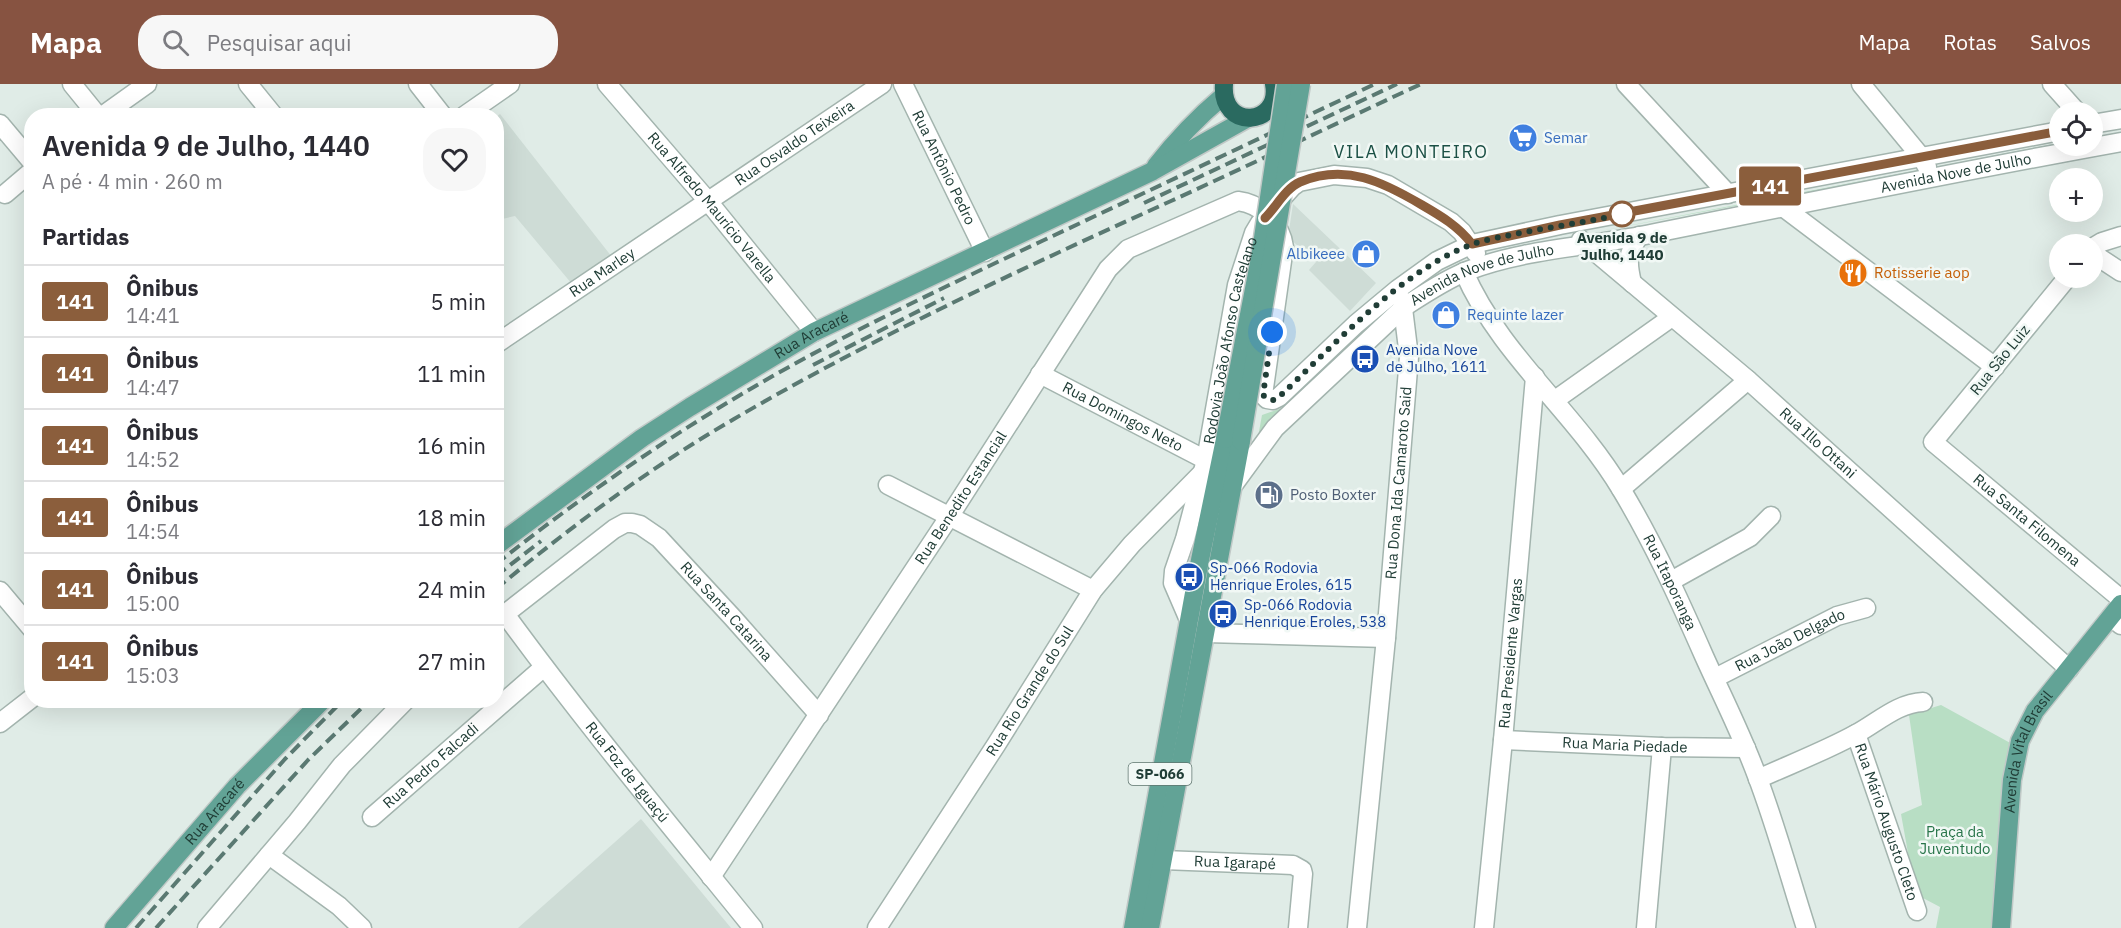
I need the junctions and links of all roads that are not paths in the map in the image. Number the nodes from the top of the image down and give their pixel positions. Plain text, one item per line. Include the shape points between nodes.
1 (72, 84) edge
2 (147, 84) edge
3 (248, 84) edge
4 (418, 84) edge
5 (510, 84) edge
6 (607, 84) edge
7 (882, 84) edge
8 (903, 84) edge
9 (1293, 84) edge
10 (1301, 84) edge
11 (1626, 84) edge
12 (1861, 84) edge
13 (2052, 84) edge
14 (1223, 87) edge
15 (1278, 88) edge
16 (2068, 102) edge
17 (93, 108) edge
18 (112, 108) edge
19 (268, 108) edge
20 (437, 108) edge
21 (476, 108) edge
22 (1248, 118) junction
23 (2121, 119) edge
24 (2103, 122) edge
25 (0, 124) edge
26 (2049, 133) edge
27 (2121, 142) edge
28 (24, 152) edge
29 (1922, 158) junction
30 (1153, 171) junction
31 (1931, 177) junction
32 (24, 178) edge
33 (1728, 194) junction
34 (5, 195) dead end
35 (707, 200) junction
36 (1784, 207) junction
37 (1268, 215) junction
38 (1560, 225) junction
39 (1639, 236) junction
40 (2121, 236) edge
41 (2103, 242) edge
42 (1472, 244) junction
43 (1588, 245) junction
44 (985, 252) junction
45 (2103, 260) edge
46 (1473, 269) junction
47 (2121, 272) edge
48 (1632, 283) junction
49 (2059, 288) edge
50 (1398, 289) junction
51 (1404, 307) junction
52 (1672, 317) junction
53 (814, 332) junction
54 (504, 339) edge
55 (1995, 367) junction
56 (1040, 374) junction
57 (1535, 377) junction
58 (1748, 380) junction
59 (1555, 400) junction
60 (1233, 440) junction
61 (1934, 442) joint
62 (1205, 465) junction
63 (1234, 484) junction
64 (888, 485) dead end
65 (1622, 489) junction
66 (1771, 516) dead end
67 (949, 517) junction
68 (504, 540) edge
69 (1671, 581) junction
70 (1093, 590) junction
71 (0, 591) edge
72 (2121, 599) edge
73 (1866, 608) dead end
74 (504, 615) edge
75 (2118, 615) edge
76 (24, 619) edge
77 (504, 620) edge
78 (1189, 620) junction
79 (1206, 633) junction
80 (1386, 638) junction
81 (544, 667) junction
82 (2069, 669) junction
83 (1714, 678) junction
84 (504, 702) edge
85 (1923, 702) dead end
86 (24, 704) edge
87 (315, 708) edge
88 (398, 708) edge
89 (497, 708) edge
90 (819, 715) junction
91 (2, 719) edge
92 (1856, 734) junction
93 (1503, 740) junction
94 (1662, 747) junction
95 (1746, 748) junction
96 (1758, 779) junction
97 (372, 817) dead end
98 (269, 855) junction
99 (1163, 860) junction
100 (711, 877) junction
101 (1917, 911) dead end
102 (212, 926) edge
103 (114, 928) edge
104 (362, 928) edge
105 (753, 928) edge
106 (877, 928) edge
107 (1133, 928) edge
108 (1150, 928) edge
109 (1298, 928) edge
110 (1357, 928) edge
111 (1484, 928) edge
112 (1646, 928) edge
113 (1806, 928) edge
114 (2001, 928) edge

1 - 17 street
2 - 18 street
3 - 19 street
4 - 20 street
5 - 21 street
6 - 35 street, Rua Alfredo Maurício Varella
7 - 35 street, Rua Osvaldo Teixeira
8 - 44 street, Rua Antônio Pedro
9 - 15 highway
10 - 60 main road, SP-066, bridge
11 - 33 street
12 - 29 street
13 - 16 street
14 - 22 highway via 1225,103 1234,114
14 - 30 main road, Rua Aracaré
15 - 22 highway via 1266,112
15 - 60 main road, SP-066, bridge via 1258,269
22 - 30 main road, Rua Aracaré
23 - 24 street
25 - 28 street
26 - 29 street, Avenida Nove de Julho
27 - 31 street, Avenida Nove de Julho
29 - 31 street
29 - 33 street, Avenida Nove de Julho
30 - 44 main road, Rua Aracaré
31 - 36 street, Avenida Nove de Julho
32 - 34 street
33 - 38 street, Avenida Nove de Julho
35 - 53 street, Rua Alfredo Maurício Varella
35 - 54 street, Rua Marley
36 - 39 street, Avenida Nove de Julho
36 - 55 street
37 - 42 street, Rodovia João Afonso Castelano via 1299,182 1334,174 1367,178 1388,185 1451,222
37 - 50 street, Avenida Nove de Julho via 1282,235 1284,247 1263,395 1267,399 1279,397
37 - 56 street, Rua Benedito Estancial via 1238,201 1128,249 1108,269
37 - 62 street, Rodovia João Afonso Castelano via 1254,233 1237,285
38 - 42 street, Avenida Nove de Julho
38 - 43 street, Rua Illo Ottani
39 - 43 street, Avenida Nove de Julho
39 - 48 street via 1629,257
40 - 41 street
42 - 46 street, Rodovia João Afonso Castelano
42 - 50 street, Avenida Nove de Julho via 1437,261
43 - 46 street, Avenida Nove de Julho
43 - 48 street, Rua Illo Ottani
44 - 53 main road, Rua Aracaré
45 - 47 street
46 - 51 street, Avenida Nove de Julho
46 - 57 street, Rua Itaporanga via 1484,312
48 - 52 street, Rua Illo Ottani
49 - 55 street, Rua São Luiz
50 - 51 street, Rua Dona Ida Camaroto Said
51 - 63 street, Avenida Nove de Julho via 1275,428
51 - 80 street, Rua Dona Ida Camaroto Said via 1409,357
52 - 58 street, Rua Illo Ottani
52 - 59 street
53 - 68 main road, Rua Aracaré via 642,438
55 - 61 street, Rua São Luiz
56 - 62 street, Rua Domingos Neto
56 - 67 street, Rua Benedito Estancial
57 - 59 street, Rua Itaporanga
57 - 93 street, Rua Presidente Vargas
58 - 65 street
58 - 82 street, Rua Illo Ottani
59 - 65 street, Rua Itaporanga
60 - 63 main road, SP-066
60 - 78 main road, SP-066
61 - 72 street, Rua Santa Filomena
62 - 70 street, Rua Rio Grande do Sul
62 - 78 street, Rodovia João Afonso Castelano via 1174,571 1173,583
63 - 79 main road, SP-066
64 - 67 street
65 - 69 street, Rua Itaporanga
66 - 69 street via 1750,537
67 - 70 street
67 - 90 street, Rua Benedito Estancial
69 - 83 street, Rua Itaporanga
70 - 106 street, Rua Rio Grande do Sul
71 - 76 street
73 - 83 street, Rua João Delgado via 1837,616
74 - 90 street, Rua Santa Catarina via 614,529 625,523 640,525 659,538
75 - 82 main road, Avenida Vital Brasil
77 - 81 street, Rua Foz de Iguaçú
78 - 107 main road, SP-066
79 - 80 street
79 - 99 main road, SP-066
80 - 110 street, Rua Dona Ida Camaroto Said
81 - 84 street, Rua Pedro Falcadi
81 - 100 street, Rua Foz de Iguaçú
82 - 114 main road, Avenida Vital Brasil via 2035,711 2020,741 2012,780
83 - 95 street, Rua Itaporanga
85 - 92 street via 1902,707
86 - 91 street
87 - 103 main road, Rua Aracaré via 237,786
88 - 98 street via 342,765
89 - 97 street, Rua Pedro Falcadi
90 - 100 street, Rua Benedito Estancial
92 - 96 street
92 - 101 street, Rua Mário Augusto Cleto
93 - 94 street, Rua Maria Piedade
93 - 111 street, Rua Presidente Vargas
94 - 95 street, Rua Maria Piedade
94 - 112 street
95 - 96 street, Rua Itaporanga
96 - 113 street, Rua Itaporanga
98 - 102 street
98 - 104 street via 339,906
99 - 108 main road, SP-066
99 - 109 street, Rua Igarapé via 1293,865 1303,874
100 - 105 street, Rua Foz de Iguaçú

